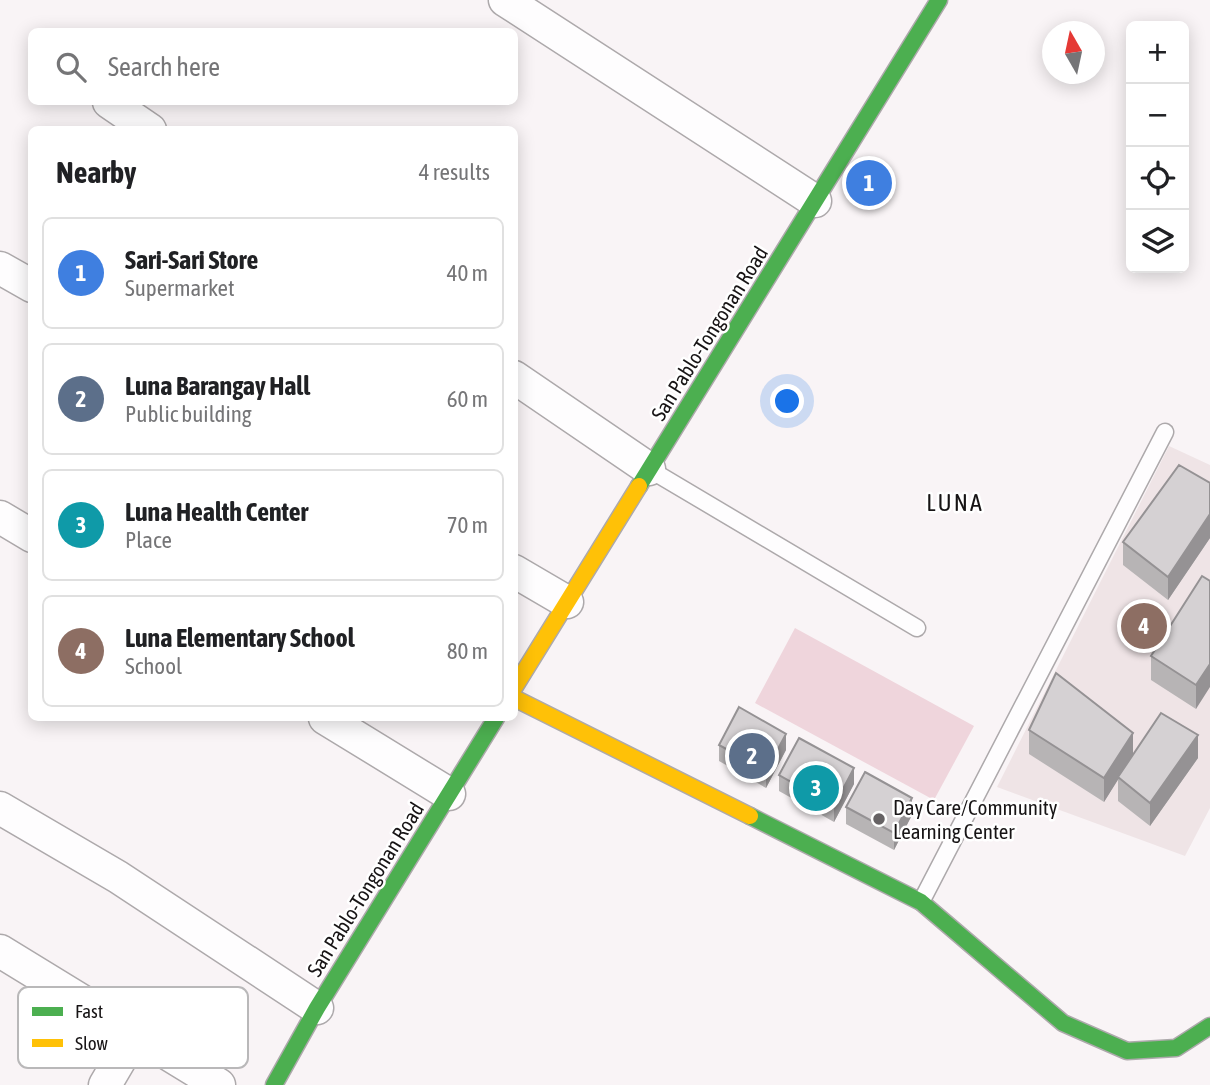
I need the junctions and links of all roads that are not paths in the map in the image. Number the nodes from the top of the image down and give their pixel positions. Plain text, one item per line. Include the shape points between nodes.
1 (505, 0) edge
2 (939, 0) edge
3 (113, 105) edge
4 (144, 126) edge
5 (815, 201) junction
6 (0, 268) edge
7 (28, 284) edge
8 (518, 380) edge
9 (1165, 432) dead end
10 (649, 469) junction
11 (0, 517) edge
12 (28, 534) edge
13 (518, 573) edge
14 (567, 602) junction
15 (917, 628) dead end
16 (518, 682) edge
17 (518, 700) edge
18 (330, 721) edge
19 (494, 721) edge
20 (449, 794) junction
21 (0, 808) edge
22 (921, 902) junction
23 (0, 951) edge
24 (59, 987) edge
25 (317, 1008) junction
26 (1210, 1026) edge
27 (115, 1068) edge
28 (191, 1068) edge
29 (105, 1085) edge
30 (219, 1085) edge
31 (274, 1085) edge

1 - 5 street
2 - 5 street, San Pablo-Tongonan Road
3 - 4 street
5 - 10 street, San Pablo-Tongonan Road
6 - 7 street
8 - 10 street
9 - 22 lane
10 - 14 street, San Pablo-Tongonan Road
10 - 15 lane
11 - 12 street
13 - 14 street
14 - 16 street, San Pablo-Tongonan Road
17 - 22 street
18 - 20 street
19 - 20 street, San Pablo-Tongonan Road
20 - 25 street, San Pablo-Tongonan Road
21 - 25 street via 118,877
22 - 26 street via 1063,1023 1127,1051 1176,1048
23 - 24 street
25 - 31 street, San Pablo-Tongonan Road
27 - 29 street
28 - 30 street

